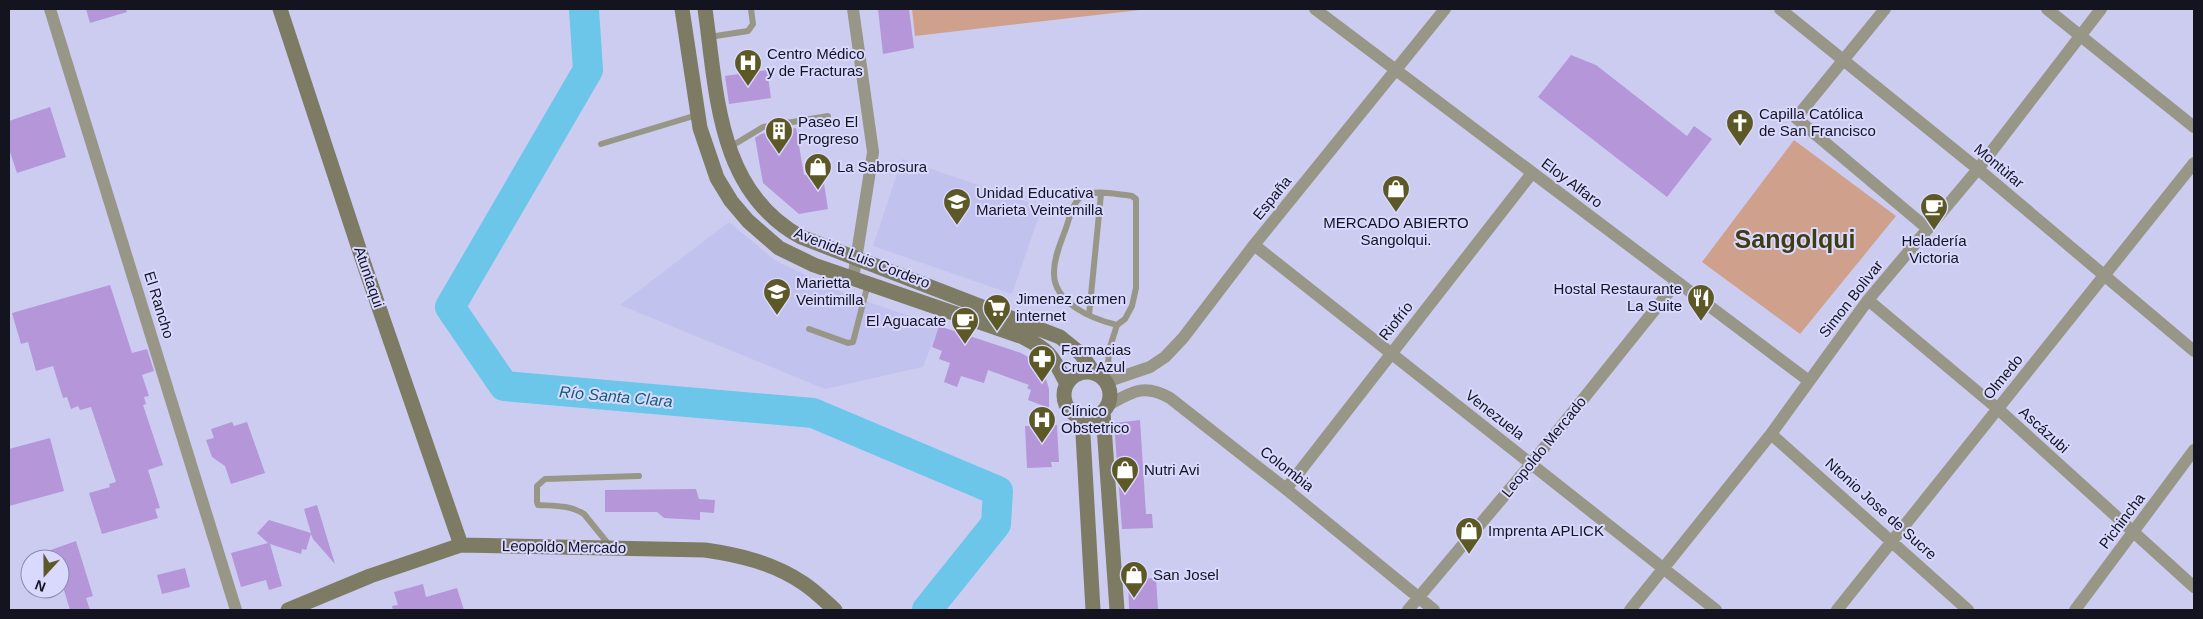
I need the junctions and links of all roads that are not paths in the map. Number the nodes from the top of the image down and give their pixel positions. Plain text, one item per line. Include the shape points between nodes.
1 (50, 9) edge
2 (280, 9) edge
3 (682, 9) edge
4 (704, 9) edge
5 (751, 9) edge
6 (853, 9) edge
7 (1315, 9) edge
8 (1445, 9) edge
9 (1780, 9) edge
10 (1885, 9) edge
11 (2047, 9) edge
12 (2101, 9) edge
13 (2081, 35) junction
14 (709, 37) junction
15 (1844, 60) junction
16 (1395, 71) junction
17 (698, 115) junction
18 (828, 116) dead end
19 (2194, 127) edge
20 (601, 144) dead end
21 (728, 148) junction
22 (2194, 163) edge
23 (1978, 169) junction
24 (1532, 173) junction
25 (1101, 194) junction
26 (1928, 229) junction
27 (1254, 245) junction
28 (858, 257) junction
29 (2105, 276) junction
30 (853, 279) junction
31 (1677, 282) junction
32 (868, 284) junction
33 (1868, 300) junction
34 (1089, 315) junction
35 (1116, 325) junction
36 (809, 329) dead end
37 (2194, 351) edge
38 (1391, 354) junction
39 (1094, 373) junction
40 (1110, 381) junction
41 (1810, 381) junction
42 (1067, 384) junction
43 (1105, 408) junction
44 (1998, 409) junction
45 (1082, 418) junction
46 (1771, 434) junction
47 (2194, 450) edge
48 (1531, 464) junction
49 (639, 476) dead end
50 (1286, 488) junction
51 (2133, 533) junction
52 (1893, 541) junction
53 (461, 545) junction
54 (612, 548) junction
55 (1663, 569) junction
56 (2194, 587) edge
57 (1419, 598) junction
58 (297, 608) edge
59 (236, 610) edge
60 (835, 610) edge
61 (1094, 610) edge
62 (1117, 610) edge
63 (1408, 610) edge
64 (1434, 610) edge
65 (1630, 610) edge
66 (1716, 610) edge
67 (1837, 610) edge
68 (1968, 610) edge
69 (2075, 610) edge

1 - 59 street, El Rancho
2 - 53 main road, Atuntaqui
3 - 17 main road, Avenida Luis Cordero
4 - 14 main road, Avenida Luis Cordero
5 - 14 lane via 753,24 748,32
6 - 28 street via 873,152
7 - 16 street, Eloy Alfaro
8 - 16 street, España
9 - 15 street, Montùfar
10 - 15 street
11 - 13 street
12 - 13 street, Simon Bolìvar
13 - 19 street
13 - 23 street, Simon Bolìvar
14 - 21 main road, Avenida Luis Cordero via 719,114
15 - 23 street, Montùfar
15 - 26 street via 1796,118
16 - 24 street, Eloy Alfaro
16 - 27 street, España
17 - 20 lane
17 - 30 main road, Avenida Luis Cordero via 718,178 748,221 779,248
18 - 21 lane via 763,127
21 - 28 main road, Avenida Luis Cordero via 749,192 777,221 801,237
22 - 29 street, Olmedo
23 - 26 street, Simon Bolìvar
23 - 29 street, Montùfar
24 - 31 street, Eloy Alfaro
24 - 38 street, Riofrío
25 - 34 lane
25 - 34 lane via 1089,193 1076,201 1056,254 1054,272 1056,287 1066,301
25 - 35 lane via 1136,199 1136,288 1125,320
26 - 33 street, Simon Bolìvar
27 - 38 street, Venezuela
27 - 40 street, España via 1165,357 1150,367
28 - 30 street
28 - 39 main road, Avenida Luis Cordero via 1060,337 1081,354
29 - 37 street, Montùfar
29 - 44 street, Olmedo
30 - 32 main road, Avenida Luis Cordero
31 - 41 street, Eloy Alfaro
31 - 48 street, Leopoldo Mercado
32 - 36 lane via 853,342
32 - 42 main road, Avenida Luis Cordero via 1023,337 1054,357
33 - 41 street, Simon Bolìvar
33 - 44 street, Ascázubi
34 - 35 lane
35 - 40 lane via 1108,357
38 - 48 street, Venezuela
38 - 50 street, Riofrío
39 - 40 main road
39 - 42 main road via 1075,375
40 - 43 main road
41 - 46 street, Simon Bolìvar
42 - 45 main road via 1064,391 1066,404
43 - 45 main road via 1089,418
43 - 50 street, Colombia via 1137,390 1158,391
43 - 62 main road
44 - 51 street, Ascázubi
44 - 52 street, Olmedo
45 - 61 main road
46 - 52 street, Ntonio Jose de Sucre
46 - 55 street, Simon Bolìvar
47 - 51 street, Pichincha
48 - 55 street, Venezuela
48 - 57 street, Leopoldo Mercado
49 - 54 lane via 545,479 537,486 538,505 571,507 579,511
50 - 57 street, Colombia
51 - 56 street, Ascázubi
51 - 69 street, Pichincha
52 - 67 street, Olmedo
52 - 68 street, Ntonio Jose de Sucre
53 - 54 main road, Leopoldo Mercado
53 - 58 main road, Leopoldo Mercado via 370,576
54 - 60 main road, Leopoldo Mercado via 705,550 758,561 804,583
55 - 65 street, Simon Bolìvar
55 - 66 street, Venezuela
57 - 63 street, Leopoldo Mercado
57 - 64 street, Colombia

